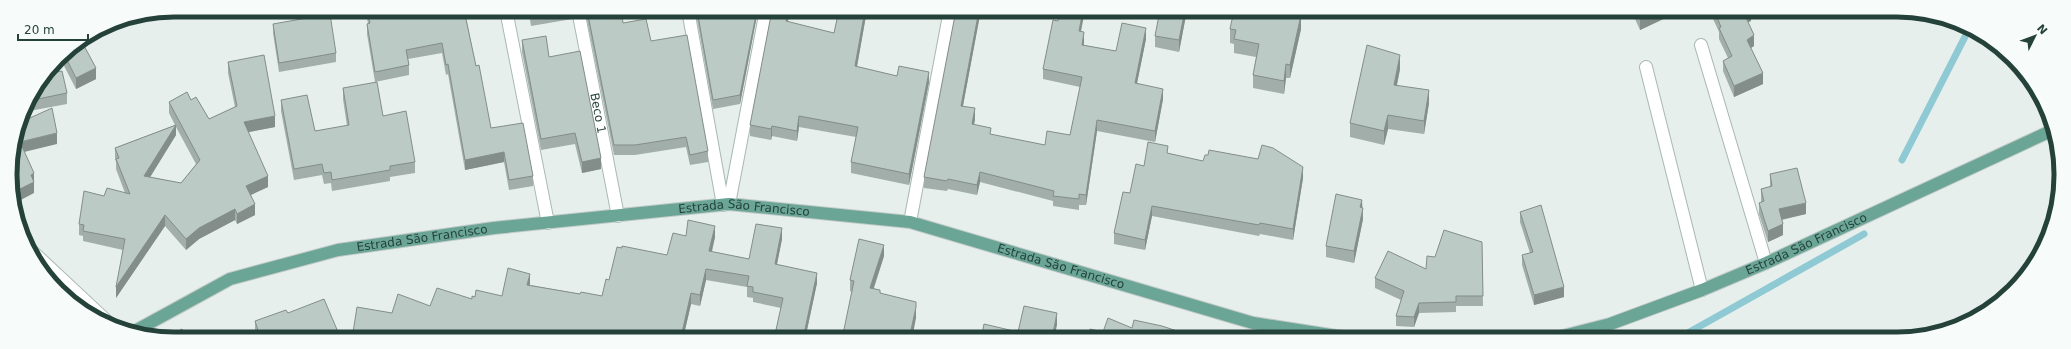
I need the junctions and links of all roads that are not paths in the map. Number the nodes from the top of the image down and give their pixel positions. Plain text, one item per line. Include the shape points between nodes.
1 (507, 17) edge
2 (579, 17) edge
3 (689, 17) edge
4 (765, 17) edge
5 (949, 17) edge
6 (1701, 44) dead end
7 (1646, 68) dead end
8 (2048, 132) edge
9 (726, 205) junction
10 (618, 216) junction
11 (910, 222) junction
12 (548, 223) junction
13 (45, 263) edge
14 (1766, 263) junction
15 (1702, 290) junction
16 (96, 311) edge
17 (140, 328) edge
18 (1311, 332) edge
19 (1579, 332) edge

1 - 12 street
2 - 10 street, Beco 1
3 - 9 street
4 - 9 street
5 - 11 street
6 - 14 street
7 - 15 street
8 - 14 main road, Estrada São Francisco
9 - 10 main road, Estrada São Francisco
9 - 11 main road, Estrada São Francisco
10 - 12 main road, Estrada São Francisco
11 - 18 main road, Estrada São Francisco via 1253,323
12 - 17 main road, Estrada São Francisco via 338,250 230,279
13 - 16 street
14 - 15 main road, Estrada São Francisco
15 - 19 main road, Estrada São Francisco via 1610,324

